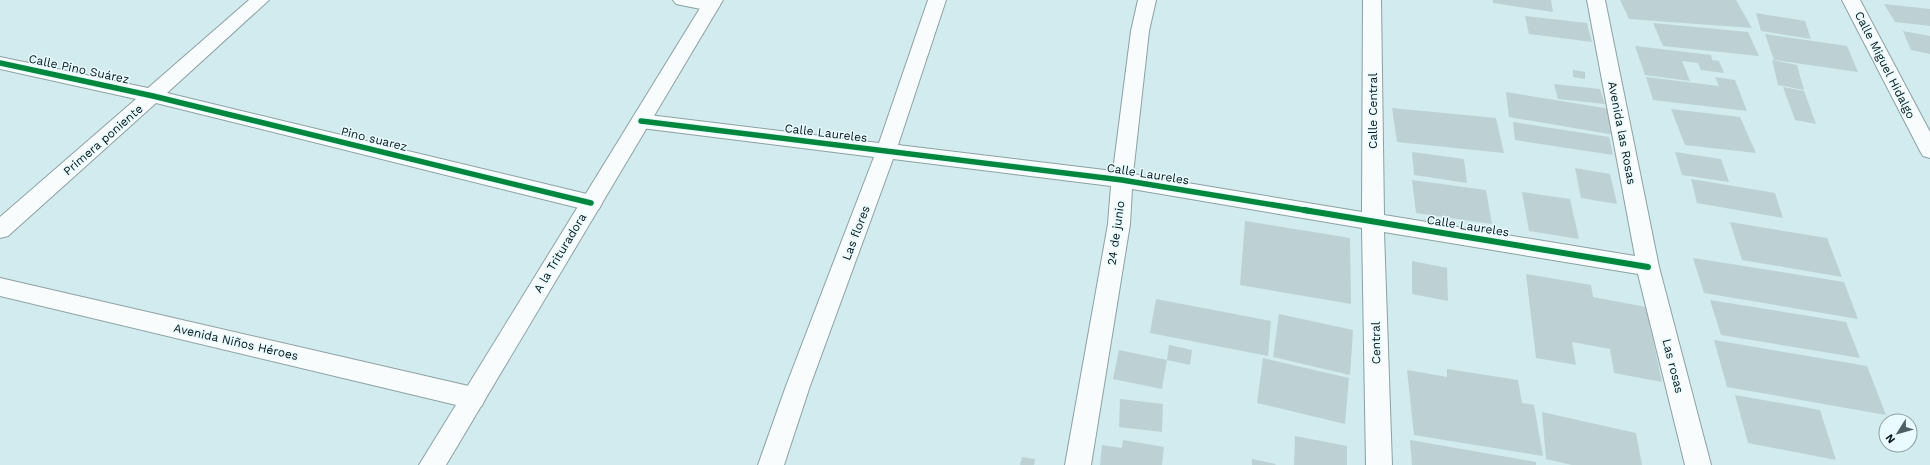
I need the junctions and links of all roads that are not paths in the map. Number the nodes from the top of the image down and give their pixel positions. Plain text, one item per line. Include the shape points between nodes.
1 (260, 0) edge
2 (682, 0) edge
3 (937, 0) edge
4 (1147, 0) edge
5 (1372, 0) edge
6 (1596, 0) edge
7 (1851, 0) edge
8 (713, 2) edge
9 (0, 64) edge
10 (153, 96) junction
11 (641, 121) junction
12 (886, 151) junction
13 (1930, 152) edge
14 (1122, 180) junction
15 (590, 203) junction
16 (1373, 221) junction
17 (0, 230) edge
18 (1648, 267) junction
19 (0, 287) edge
20 (473, 398) junction
21 (432, 465) edge
22 (771, 465) edge
23 (1078, 465) edge
24 (1379, 465) edge
25 (1698, 465) edge

1 - 10 street, Primera poniente
2 - 8 street
3 - 12 street, Las flores
4 - 14 street, 24 de junio via 1140,31
5 - 16 street, Calle Central
6 - 18 street, Avenida las Rosas
7 - 13 street, Calle Miguel Hidalgo
8 - 11 street, A la Trituradora
9 - 10 street, Calle Pino Suárez
10 - 15 street, Pino suarez
10 - 17 street, Primera poniente
11 - 12 street, Calle Laureles
11 - 15 street, A la Trituradora
12 - 14 street, Calle Laureles
12 - 22 street, Las flores
14 - 16 street, Calle Laureles
14 - 23 street, 24 de junio via 1118,224
15 - 20 street, A la Trituradora
16 - 18 street, Calle Laureles
16 - 24 street, Central
18 - 25 street, Las rosas
19 - 20 street, Avenida Niños Héroes
20 - 21 street, A la Trituradora

